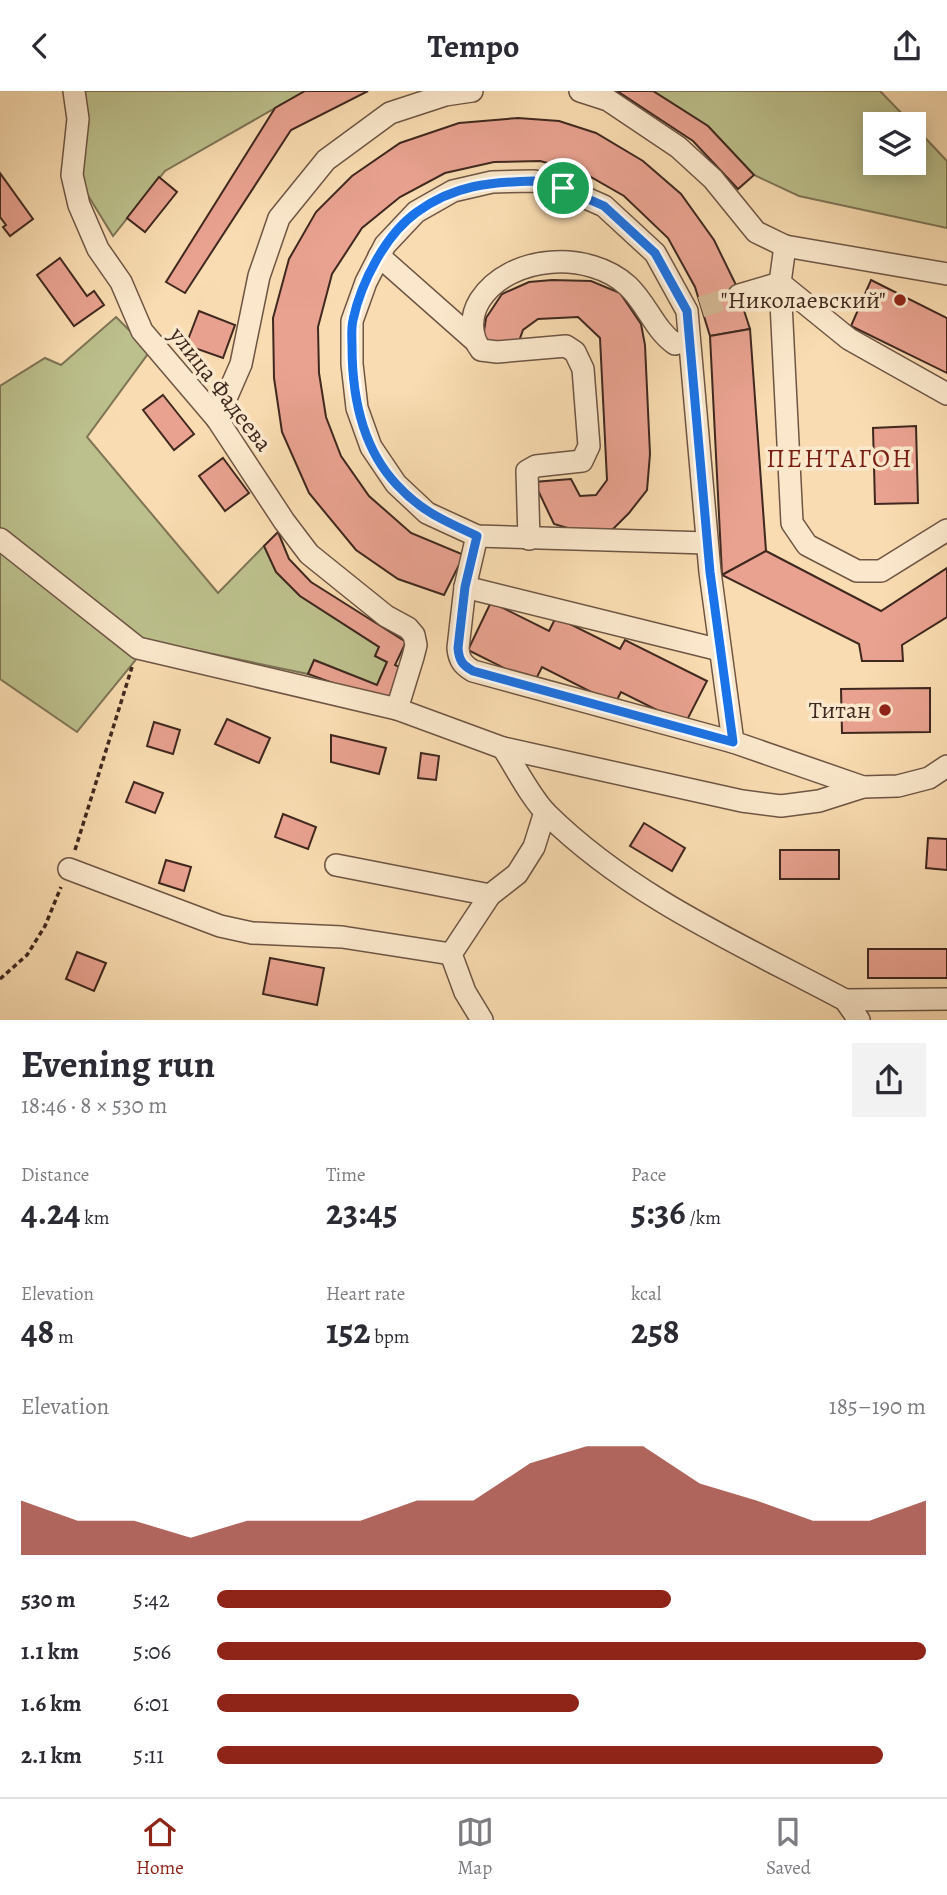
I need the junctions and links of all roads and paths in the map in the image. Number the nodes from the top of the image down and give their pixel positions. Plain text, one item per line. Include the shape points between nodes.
1 (74, 91) edge
2 (472, 91) edge
3 (580, 91) edge
4 (785, 246) junction
5 (379, 256) junction
6 (947, 274) edge
7 (780, 283) junction
8 (739, 295) tunnel mouth
9 (689, 339) junction
10 (474, 340) junction
11 (947, 394) edge
12 (217, 419) junction
13 (947, 530) edge
14 (477, 536) junction
15 (530, 538) junction
16 (0, 539) edge
17 (707, 543) junction
18 (465, 587) junction
19 (138, 648) junction
20 (720, 650) junction
21 (397, 709) junction
22 (733, 742) junction
23 (503, 748) junction
24 (947, 767) edge
25 (863, 787) junction
26 (545, 813) junction
27 (336, 866) dead end
28 (69, 869) junction
29 (490, 895) junction
30 (451, 954) junction
31 (0, 979) edge
32 (947, 999) edge
33 (845, 1000) junction
34 (482, 1020) edge
35 (859, 1020) edge

1 - 12 street, улица Фадеева via 78,119 72,175 85,223 121,282 142,331
2 - 12 street via 390,113 326,160 279,218 259,276 241,364
3 - 4 street via 608,100 678,147 713,179 756,232
4 - 6 street
4 - 7 street
5 - 9 street via 416,212 453,191 492,182 534,181 563,188 604,206 655,253 694,309
5 - 10 street
5 - 14 street via 352,321 356,408 371,447 396,484 427,513
7 - 8 street
7 - 11 street via 849,339
7 - 13 street via 792,523 807,544 857,571 881,571
9 - 10 street via 675,344 662,335 627,285 604,269 570,262 523,266 494,283 478,302 472,323
9 - 17 street
10 - 15 street via 481,350 497,352 566,346 575,352 583,369 589,446 582,461 536,465 527,471
12 - 21 street, улица Фадеева via 309,554 414,635 416,645
14 - 15 street
14 - 18 street
15 - 17 street
16 - 19 street
17 - 20 street
18 - 20 street
18 - 22 street via 458,648 464,666
19 - 21 street
19 - 28 path
20 - 22 street
21 - 23 street
22 - 25 street
23 - 25 street via 781,806 819,801
23 - 26 street
24 - 25 street via 929,778 898,786
26 - 29 street via 534,847 517,874
26 - 33 street via 650,896
27 - 29 street
28 - 30 street via 220,926 252,933 342,937
28 - 31 path via 39,936 27,955
29 - 30 street
30 - 34 street
32 - 33 street
33 - 35 street

